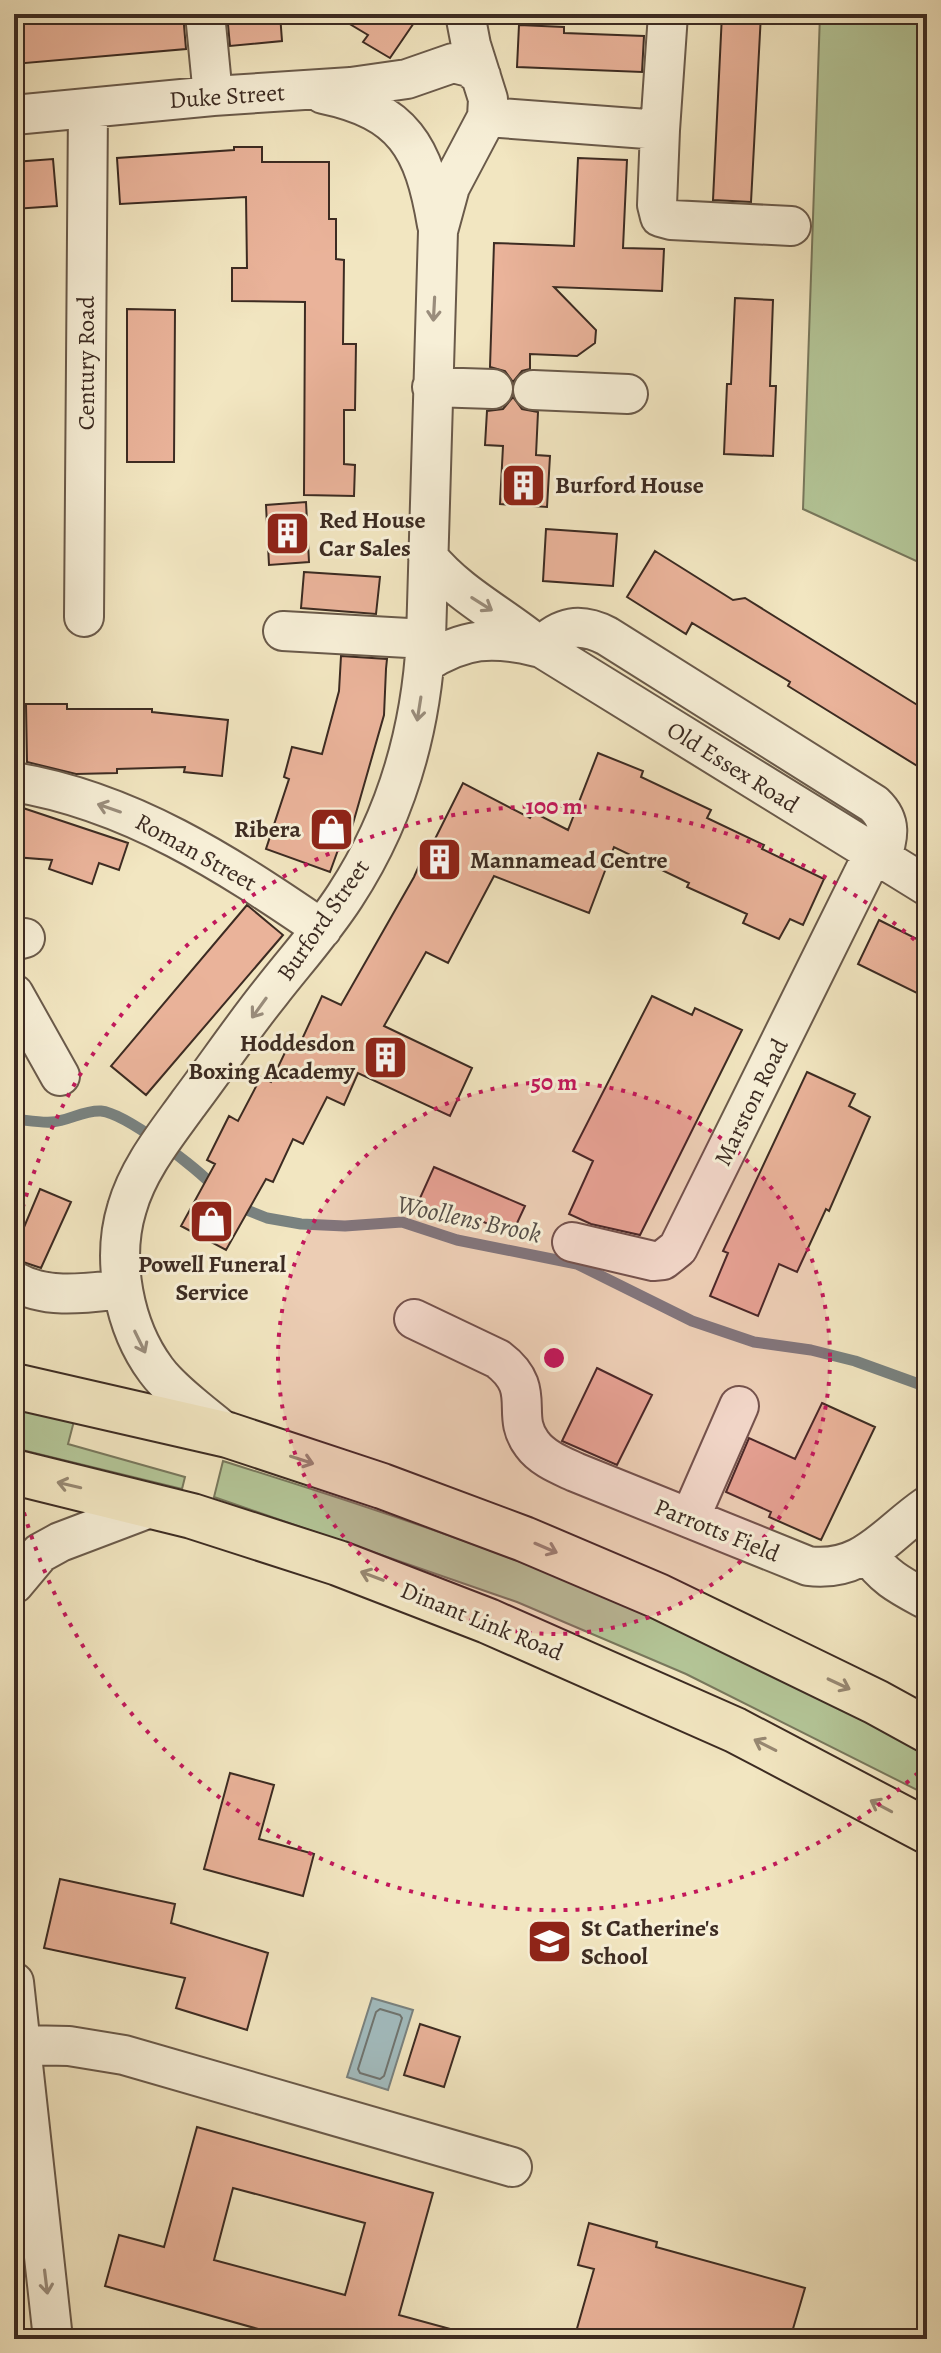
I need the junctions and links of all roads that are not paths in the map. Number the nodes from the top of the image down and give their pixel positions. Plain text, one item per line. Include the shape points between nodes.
1 (205, 14) edge
2 (668, 14) edge
3 (467, 16) edge
4 (437, 67) junction
5 (481, 76) junction
6 (309, 91) junction
7 (213, 96) junction
8 (88, 108) junction
9 (14, 115) edge
10 (487, 117) junction
11 (660, 130) junction
12 (791, 226) dead end
13 (438, 231) junction
14 (432, 387) junction
15 (493, 389) dead end
16 (533, 390) dead end
17 (628, 394) dead end
18 (428, 557) junction
19 (84, 617) dead end
20 (283, 631) dead end
21 (540, 647) junction
22 (426, 651) junction
23 (14, 782) edge
24 (877, 857) junction
25 (927, 886) edge
26 (322, 929) junction
27 (14, 994) edge
28 (60, 1076) dead end
29 (572, 1242) dead end
30 (14, 1281) edge
31 (123, 1289) junction
32 (414, 1319) dead end
33 (14, 1386) edge
34 (739, 1406) dead end
35 (228, 1435) junction
36 (14, 1472) edge
37 (155, 1506) junction
38 (927, 1506) edge
39 (690, 1518) junction
40 (868, 1553) junction
41 (14, 1584) edge
42 (927, 1600) edge
43 (927, 1730) edge
44 (927, 1831) edge
45 (14, 1982) edge
46 (18, 2039) edge
47 (512, 2167) dead end
48 (26, 2220) edge
49 (53, 2339) edge

1 - 7 street
2 - 11 street
3 - 4 street via 458,40
3 - 5 street
4 - 5 street via 453,63
4 - 6 street, Duke Street via 407,79
5 - 10 street
6 - 7 street, Duke Street
6 - 13 street, Burford Street via 349,99 399,128 413,145 430,188
7 - 8 street, Duke Street
8 - 9 street, Duke Street
8 - 19 street, Century Road
10 - 11 street
10 - 13 street, Burford Street via 450,187
11 - 12 street via 660,217
13 -> 14 street, Burford Street
14 - 15 street
14 - 18 street, Burford Street
16 - 17 street
18 -> 21 street, Old Essex Road via 444,577
18 - 22 street, Burford Street
20 - 22 street
21 - 22 street, Old Essex Road via 484,640
21 - 24 street, Old Essex Road
22 -> 26 street, Burford Street via 416,727 397,794 364,864
26 -> 23 street, Roman Street via 156,827 88,801
24 - 25 street, Old Essex Road
24 - 29 street, Marston Road via 678,1248 653,1261
26 -> 31 street, Burford Street via 168,1132 136,1185 120,1244
27 - 28 street
30 - 31 street via 57,1294
31 -> 35 street, Burford Street via 137,1338 157,1372
32 - 39 street, Parrotts Field via 510,1368 521,1388 527,1435 548,1458
33 - 35 main road
34 - 39 street
35 -> 43 main road via 382,1486 591,1567
37 -> 36 main road, Dinant Link Road
37 - 41 street via 40,1553
44 -> 37 main road, Dinant Link Road via 735,1730 488,1621 338,1563
38 - 40 street, Parrotts Field
39 - 40 street, Parrotts Field via 808,1566 829,1569
40 - 42 street via 887,1577
45 - 46 street
46 - 47 street via 124,2055
46 - 48 street
48 -> 49 street

